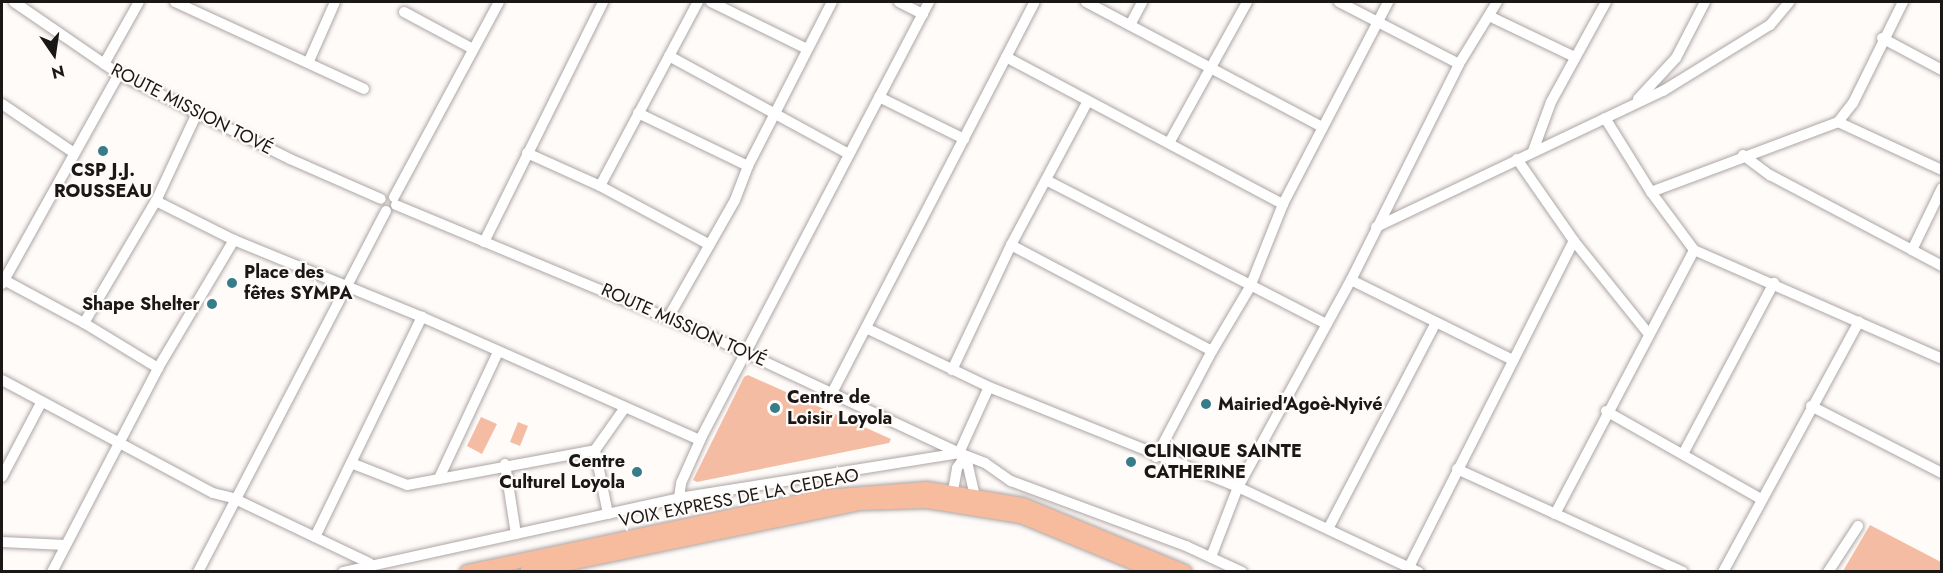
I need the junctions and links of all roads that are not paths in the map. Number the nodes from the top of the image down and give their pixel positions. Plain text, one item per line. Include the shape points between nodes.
1 (14, 2) edge
2 (138, 2) edge
3 (175, 2) edge
4 (336, 2) edge
5 (499, 2) edge
6 (603, 2) edge
7 (698, 2) edge
8 (711, 2) edge
9 (832, 2) edge
10 (898, 2) edge
11 (929, 2) edge
12 (1035, 2) edge
13 (1086, 2) edge
14 (1142, 2) edge
15 (1247, 2) edge
16 (1339, 2) edge
17 (1388, 2) edge
18 (1497, 2) edge
19 (1606, 2) edge
20 (1705, 2) edge
21 (1789, 2) edge
22 (1903, 2) edge
23 (404, 12) dead end
24 (923, 14) junction
25 (1489, 16) junction
26 (1377, 21) junction
27 (1130, 25) junction
28 (1882, 38) junction
29 (473, 49) junction
30 (807, 49) junction
31 (669, 56) junction
32 (1006, 57) junction
33 (1575, 57) junction
34 (309, 61) junction
35 (104, 64) junction
36 (1459, 64) junction
37 (1210, 66) junction
38 (1670, 67) junction
39 (1941, 70) edge
40 (119, 74) junction
41 (1679, 82) junction
42 (364, 88) dead end
43 (879, 97) junction
44 (1088, 100) junction
45 (1634, 104) junction
46 (3, 108) edge
47 (774, 112) junction
48 (638, 113) junction
49 (197, 114) junction
50 (1605, 118) junction
51 (1838, 122) junction
52 (1322, 127) junction
53 (964, 139) junction
54 (1169, 143) junction
55 (1533, 151) junction
56 (74, 153) junction
57 (527, 153) junction
58 (849, 154) junction
59 (1743, 155) junction
60 (1517, 159) junction
61 (748, 166) junction
62 (1941, 170) edge
63 (1046, 180) junction
64 (600, 186) junction
65 (1941, 188) edge
66 (1651, 192) junction
67 (156, 201) junction
68 (392, 204) junction
69 (1283, 204) junction
70 (1376, 228) junction
71 (234, 240) junction
72 (484, 242) junction
73 (1574, 242) junction
74 (708, 244) junction
75 (1011, 245) junction
76 (1694, 250) junction
77 (1912, 250) junction
78 (1941, 266) edge
79 (3, 277) edge
80 (1351, 279) junction
81 (1774, 283) junction
82 (1250, 287) junction
83 (348, 288) junction
84 (422, 317) junction
85 (668, 318) junction
86 (1436, 322) junction
87 (1859, 322) junction
88 (84, 323) junction
89 (1326, 324) junction
90 (866, 328) junction
91 (1648, 333) junction
92 (1212, 351) junction
93 (498, 352) junction
94 (747, 353) junction
95 (1941, 359) edge
96 (1513, 360) junction
97 (158, 368) junction
98 (952, 370) junction
99 (2, 380) edge
100 (989, 387) junction
101 (833, 391) junction
102 (41, 403) junction
103 (1811, 406) junction
104 (624, 409) junction
105 (1606, 411) junction
106 (700, 440) junction
107 (118, 443) junction
108 (595, 450) junction
109 (1683, 454) junction
110 (961, 457) junction
111 (1156, 457) junction
112 (351, 463) junction
113 (505, 464) junction
114 (1940, 469) edge
115 (1458, 470) junction
116 (440, 476) junction
117 (2, 477) edge
118 (1238, 487) junction
119 (953, 491) junction
120 (233, 498) junction
121 (679, 498) junction
122 (1761, 499) junction
123 (978, 501) junction
124 (608, 514) junction
125 (1554, 514) junction
126 (1858, 526) dead end
127 (1328, 529) junction
128 (516, 534) junction
129 (315, 537) junction
130 (2, 542) edge
131 (64, 545) junction
132 (1211, 557) junction
133 (369, 563) junction
134 (1412, 570) edge
135 (52, 572) edge
136 (198, 572) edge
137 (343, 572) edge
138 (467, 572) edge
139 (527, 572) edge
140 (1157, 572) edge
141 (1185, 572) edge
142 (1242, 572) edge
143 (1683, 572) edge
144 (1723, 572) edge
145 (1828, 572) edge

1 - 35 street, ROUTE MISSION TOVÉ
2 - 35 street
3 - 34 street
4 - 34 street
5 - 29 street
6 - 57 street
7 - 31 street
8 - 30 street
9 - 30 street
10 - 24 street
11 - 24 street
12 - 32 street
13 - 27 street
14 - 27 street
15 - 37 street
16 - 26 street
17 - 26 street
18 - 25 street
19 - 33 street
20 - 38 street
21 - 41 street via 1770,25
22 - 28 street
23 - 29 street
24 - 43 street
25 - 33 street
25 - 36 street
26 - 36 street
26 - 52 street
27 - 37 street
28 - 39 street
28 - 51 street via 1853,103
29 - 68 street
30 - 47 street
31 - 47 street
31 - 48 street
32 - 44 street
32 - 53 street
33 - 55 street via 1551,102
34 - 42 street
35 - 40 street, ROUTE MISSION TOVÉ
36 - 70 street
37 - 52 street
37 - 54 street
38 - 41 street
38 - 45 street
40 - 49 street, ROUTE MISSION TOVÉ
40 - 56 street
41 - 45 street
43 - 53 street
43 - 58 street
44 - 54 street
44 - 63 street
45 - 50 street
46 - 56 street
47 - 58 street
47 - 61 street
48 - 61 street
48 - 64 street
49 - 67 street
49 - 68 street, ROUTE MISSION TOVÉ via 381,199 388,195
50 - 55 street
50 - 66 street
51 - 59 street
51 - 62 street
52 - 69 street
53 - 90 street
54 - 69 street
55 - 60 street
56 - 79 street
57 - 64 street
57 - 72 street
58 - 94 street
59 - 66 street
59 - 77 street via 1770,175
60 - 70 street
60 - 73 street
61 - 74 street via 735,200
63 - 75 street
63 - 82 street
64 - 74 street
65 - 77 street
66 - 76 street
67 - 71 street
67 - 88 street
68 - 72 street, ROUTE MISSION TOVÉ
68 - 83 street
69 - 82 street
70 - 80 street
71 - 83 street
71 - 97 street
72 - 85 street, ROUTE MISSION TOVÉ
73 - 91 street
73 - 96 street
74 - 85 street
75 - 92 street
75 - 98 street
76 - 81 street
76 - 91 street
77 - 78 street
79 - 88 street
80 - 86 street
80 - 89 street
81 - 87 street
81 - 109 street
82 - 89 street
82 - 92 street
83 - 84 street
83 - 120 street
84 - 93 street
84 - 112 street
85 - 94 street, ROUTE MISSION TOVÉ
86 - 96 street
86 - 127 street
87 - 95 street
87 - 103 street
88 - 97 street
89 - 118 street
90 - 98 street
90 - 101 street
91 - 105 street
92 - 111 street
93 - 104 street
93 - 116 street
94 - 101 street, ROUTE MISSION TOVÉ
94 - 106 street
96 - 115 street
97 - 107 street
98 - 100 street
99 - 102 street
100 - 110 street
100 - 111 street
101 - 110 street, ROUTE MISSION TOVÉ
102 - 107 street
102 - 117 street
103 - 114 street
103 - 122 street
104 - 106 street
104 - 108 street
105 - 109 street
105 - 125 street
106 - 121 street via 681,483
107 - 120 street via 213,493
107 - 131 street
108 - 113 street
108 - 124 street
109 - 122 street
110 - 119 street
110 - 121 street
110 - 123 street via 968,466
110 - 132 street, ROUTE MISSION TOVÉ via 985,463 1011,480
111 - 118 street
112 - 116 street via 407,485
112 - 129 street
113 - 116 street
113 - 128 street
115 - 125 street
115 - 134 street
118 - 127 street
118 - 132 street
119 - 123 main road, VOIX EXPRESS DE LA CEDEAO
119 - 138 main road, VOIX EXPRESS DE LA CEDEAO via 881,491 824,497
120 - 129 street
120 - 136 street
121 - 124 street
122 - 144 street
123 - 139 main road via 859,503
123 - 140 main road via 1041,522
123 - 141 main road, VOIX EXPRESS DE LA CEDEAO via 1048,513
124 - 128 street
125 - 143 street
126 - 145 street
127 - 134 street
128 - 133 street
129 - 133 street
130 - 131 street
131 - 135 street
132 - 142 street, ROUTE MISSION TOVÉ
133 - 137 street

